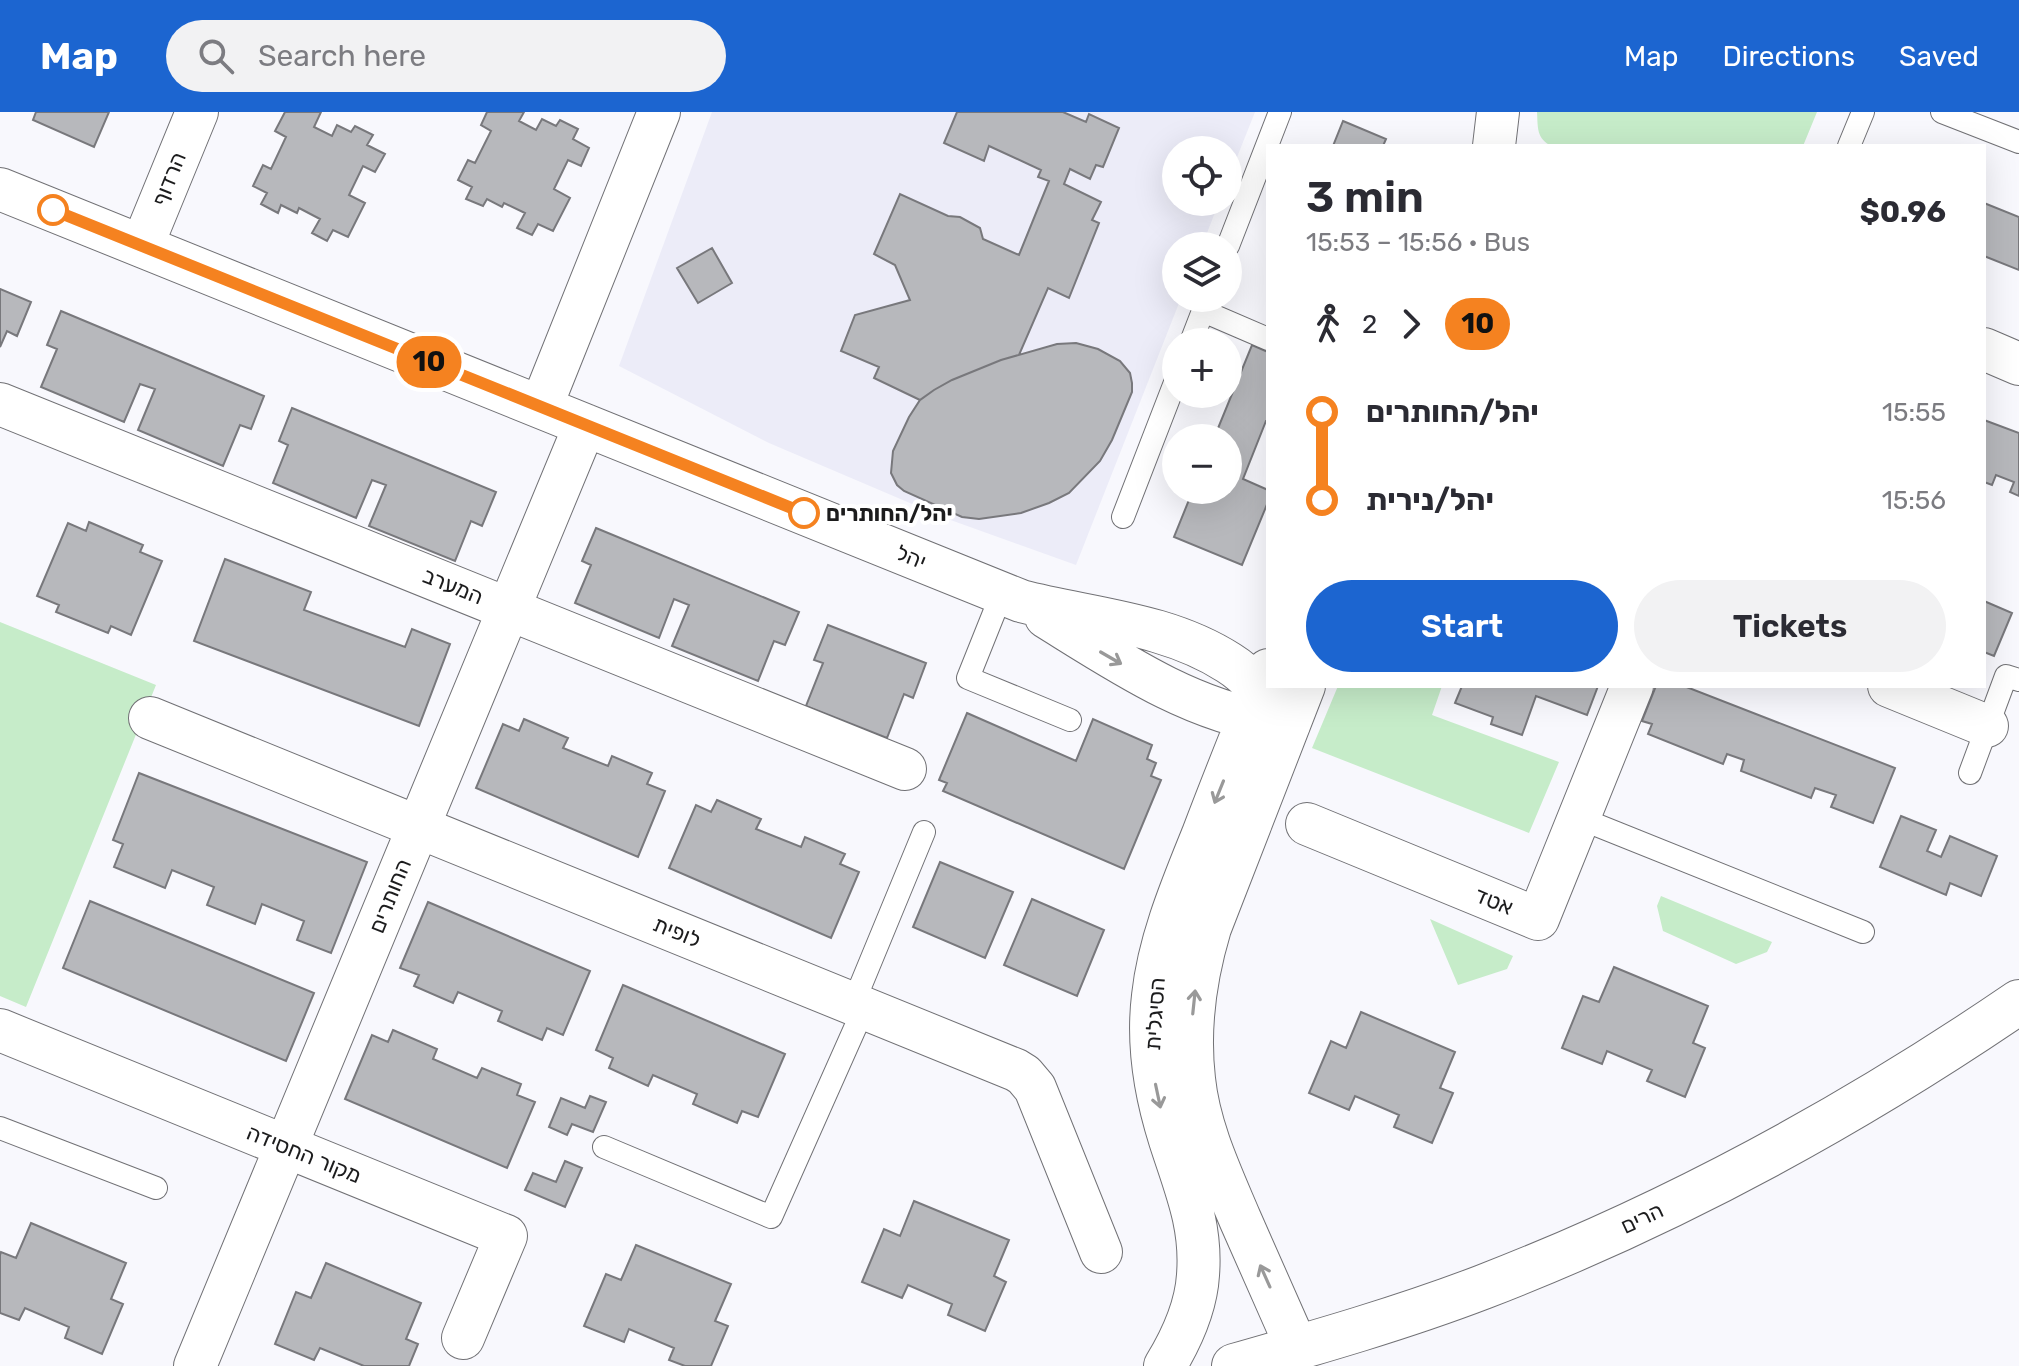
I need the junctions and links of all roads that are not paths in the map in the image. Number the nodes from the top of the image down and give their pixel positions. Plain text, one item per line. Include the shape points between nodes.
1 (197, 112) edge
2 (659, 112) edge
3 (1280, 112) edge
4 (1498, 112) edge
5 (1863, 112) edge
6 (1952, 114) edge
7 (2019, 142) edge
8 (1268, 144) edge
9 (1494, 144) edge
10 (1850, 144) edge
11 (1266, 148) edge
12 (0, 189) edge
13 (1233, 232) edge
14 (142, 246) junction
15 (1219, 312) edge
16 (1266, 338) edge
17 (1986, 350) edge
18 (2019, 364) edge
19 (0, 404) edge
20 (541, 407) junction
21 (1165, 408) edge
22 (585, 425) junction
23 (1123, 517) dead end
24 (1012, 597) junction
25 (509, 609) junction
26 (2019, 680) edge
27 (1303, 688) edge
28 (1631, 688) edge
29 (1894, 688) edge
30 (1259, 693) edge
31 (150, 718) dead end
32 (1070, 720) dead end
33 (1289, 725) junction
34 (1987, 726) junction
35 (905, 769) dead end
36 (1970, 773) dead end
37 (1579, 818) junction
38 (1307, 824) dead end
39 (419, 826) junction
40 (924, 832) dead end
41 (1863, 932) dead end
42 (2019, 1002) edge
43 (859, 1006) junction
44 (3, 1039) edge
45 (0, 1128) edge
46 (286, 1147) junction
47 (604, 1147) dead end
48 (156, 1188) dead end
49 (1101, 1252) dead end
50 (463, 1338) dead end
51 (1297, 1348) junction
52 (195, 1366) edge
53 (1165, 1366) edge
54 (1234, 1366) edge

1 - 14 street, הרדוף
2 - 20 street
3 - 8 lane
4 - 9 street
5 - 10 lane
6 - 7 lane
11 - 13 lane
12 - 14 street, יהל
14 - 20 street, יהל
15 - 16 lane
17 - 18 street
19 - 25 street, המערב
20 - 22 street, יהל
21 - 23 lane
22 - 24 street, יהל
22 - 25 street, החותרים
24 - 30 street, יהל via 1139,673 1196,700
24 - 32 lane via 968,678
25 - 35 street, המערב
25 - 39 street, החותרים
26 - 34 lane via 2006,676
27 - 33 street, הסיגלית
28 - 37 street, אטד
29 - 34 street
30 - 33 street, יהל
30 -> 53 street, הסיגלית via 1173,912 1153,995 1152,1067 1195,1217 1199,1249 1194,1304
31 - 39 street, לופית
51 -> 33 street, הסיגלית via 1210,1145 1192,1051 1195,989 1210,928
34 - 36 lane
37 - 38 street, אטד via 1538,919
37 - 41 lane
39 - 43 street, לופית
39 - 46 street, החותרים
40 - 43 lane
42 - 51 main road, הרים via 1846,1111 1676,1203 1482,1287
43 - 47 lane via 771,1217
43 - 49 street, לופית via 1024,1075 1035,1088
44 - 46 street, מקור החסידה
45 - 48 lane
46 - 50 street, מקור החסידה via 506,1236
46 - 52 street, החותרים
51 - 54 main road, הרים

